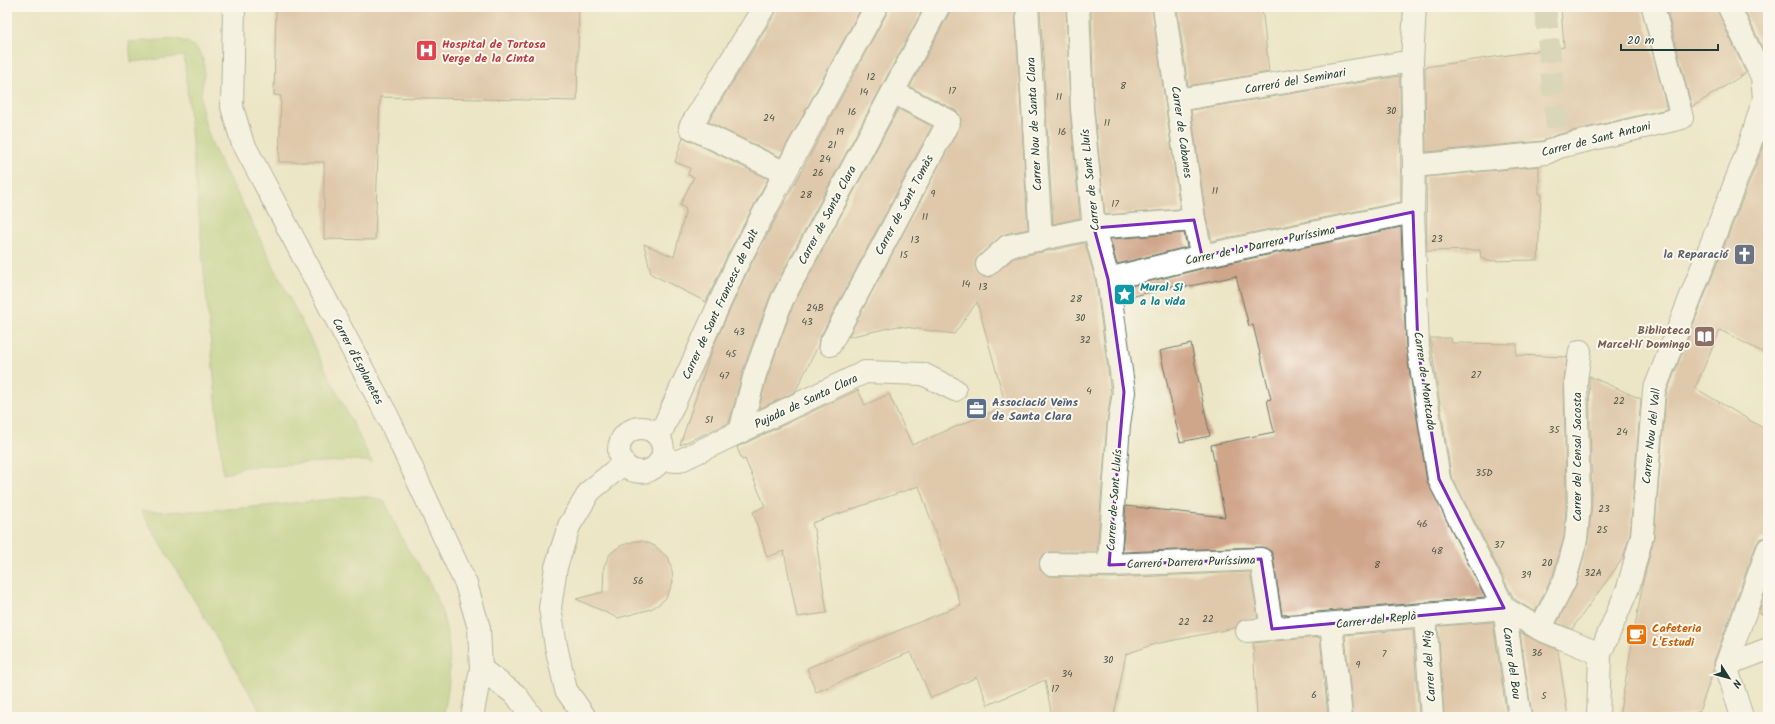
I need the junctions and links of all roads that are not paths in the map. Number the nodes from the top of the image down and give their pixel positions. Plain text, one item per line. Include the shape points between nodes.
1 (234, 7) edge
2 (764, 7) edge
3 (876, 7) edge
4 (938, 7) edge
5 (1027, 7) edge
6 (1078, 7) edge
7 (1164, 7) edge
8 (1415, 7) edge
9 (1653, 7) edge
10 (1729, 7) edge
11 (1412, 61) junction
12 (1765, 78) edge
13 (893, 92) junction
14 (1177, 100) junction
15 (1414, 166) junction
16 (784, 173) junction
17 (1413, 212) junction
18 (1194, 220) junction
19 (1094, 228) junction
20 (1041, 240) junction
21 (1202, 256) junction
22 (987, 265) dead end
23 (1108, 279) junction
24 (830, 345) dead end
25 (1580, 351) dead end
26 (955, 390) dead end
27 (740, 432) junction
28 (659, 437) junction
29 (661, 460) junction
30 (623, 464) junction
31 (1768, 549) edge
32 (1051, 564) dead end
33 (1109, 565) junction
34 (1504, 608) junction
35 (1425, 615) junction
36 (1331, 624) junction
37 (1272, 629) junction
38 (1540, 629) junction
39 (1247, 631) dead end
40 (1768, 649) edge
41 (1600, 654) junction
42 (1726, 665) junction
43 (480, 669) junction
44 (472, 717) edge
45 (532, 717) edge
46 (586, 717) edge
47 (1341, 717) edge
48 (1432, 717) edge
49 (1520, 717) edge
50 (1598, 717) edge
51 (1742, 717) edge

1 - 43 street, Carrer d'Esplanetes via 232,107 242,141 388,417 466,584 479,628
2 - 16 street via 690,127
3 - 16 street, Carrer de Sant Francesc de Dalt
4 - 13 street, Carrer de Santa Clara
5 - 20 street, Carrer Nou de Santa Clara
6 - 19 street, Carrer de Sant Lluís via 1082,109
7 - 14 street, Carrer de Cabanes
8 - 11 street, Carrer de Montcada
9 - 15 street, Carrer de Sant Antoni via 1682,118 1558,147 1546,153
10 - 12 street, Carrer Nou del Vall
11 - 14 street, Carreró del Seminari
11 - 15 street, Carrer de Montcada
12 - 41 street, Carrer Nou del Vall via 1764,98 1749,147 1654,391 1642,536 1628,588
13 - 24 street, Carrer de Sant Tomàs via 949,121
13 - 27 street, Carrer de Santa Clara via 782,300 756,374
14 - 18 street, Carrer de Cabanes
15 - 17 street, Carrer de Montcada
16 - 28 street, Carrer de Sant Francesc de Dalt via 738,262
17 - 21 street, Carrer de la Darrera Puríssima
17 - 34 street, Carrer de Montcada via 1418,348 1439,479
18 - 19 street
18 - 21 street, Carrer de Cabanes
19 - 20 street
19 - 23 street, Carrer de Sant Lluís
20 - 22 street via 1008,246
21 - 23 street, Carrer de la Darrera Puríssima
23 - 33 street, Carrer de Sant Lluís via 1124,392 1119,424
25 - 38 street, Carrer del Censal Sacosta via 1576,381 1579,505 1576,539 1565,580
26 - 27 street, Pujada de Santa Clara via 923,374 865,372
27 - 29 street, Pujada de Santa Clara via 679,461
28 - 29 street via 663,448
28 - 30 street via 655,432 645,428 637,427 630,430 620,441 620,457
29 - 30 street via 656,466 643,472 636,472
30 - 46 street via 590,492 569,526 556,567 550,608 566,690
31 - 42 street
32 - 33 street, Carreró Darrera Puríssima
33 - 37 street, Carreró Darrera Puríssima via 1261,559
34 - 35 street, Carrer del Replà
34 - 38 street
34 - 49 street, Carrer del Bou
35 - 36 street, Carrer del Replà
35 - 48 street, Carrer del Mig
36 - 37 street, Carrer del Replà
36 - 47 street
37 - 39 street, Carrer del Replà
38 - 41 street
40 - 42 street
41 - 50 street, Carrer Nou del Vall
42 - 51 street
43 - 44 street, Carrer d'Esplanetes
43 - 45 street via 516,695

